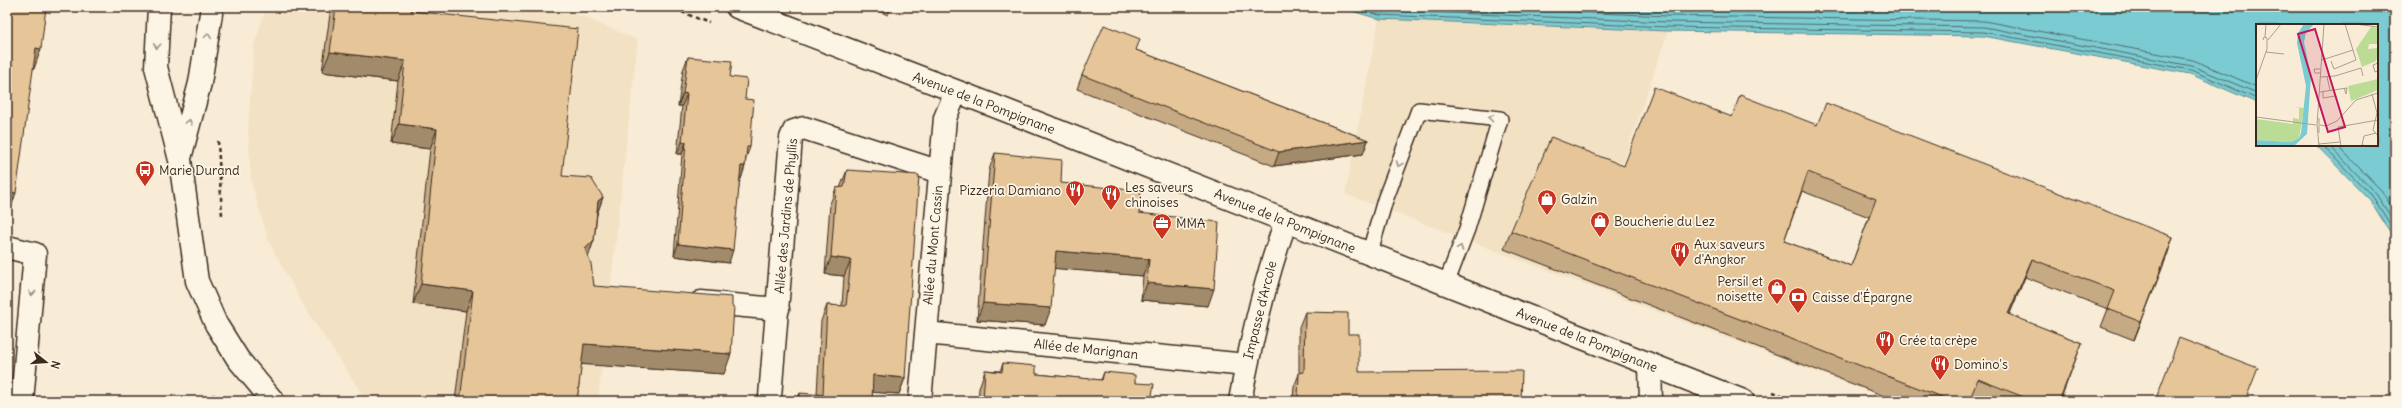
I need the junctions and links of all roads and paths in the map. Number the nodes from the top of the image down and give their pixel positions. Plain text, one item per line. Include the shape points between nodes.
1 (159, 7) edge
2 (212, 7) edge
3 (737, 7) edge
4 (956, 92) junction
5 (218, 138) dead end
6 (180, 160) junction
7 (940, 172) junction
8 (1286, 221) junction
9 (222, 224) dead end
10 (7, 247) edge
11 (1369, 255) junction
12 (1446, 284) junction
13 (678, 300) edge
14 (778, 309) junction
15 (926, 332) junction
16 (1246, 364) junction
17 (1650, 365) junction
18 (212, 395) dead end
19 (770, 397) dead end
20 (22, 401) edge
21 (230, 401) edge
22 (273, 401) edge
23 (920, 401) edge
24 (1240, 401) edge
25 (1651, 401) edge
26 (1743, 401) edge

1 -> 6 street via 156,67
6 -> 2 street via 200,83
3 - 4 street, Avenue de la Pompignane
4 - 7 street, Allée du Mont Cassin via 945,118
4 - 8 street, Avenue de la Pompignane
5 - 9 path
6 - 22 street via 197,281 216,324 238,359
7 - 14 street, Allée des Jardins de Phyllis via 804,128 794,131 791,138
7 - 15 street, Allée du Mont Cassin
8 - 11 street, Avenue de la Pompignane
8 - 16 street, Impasse d'Arcole via 1276,248
10 -> 20 street via 35,254
11 - 12 street, Avenue de la Pompignane
12 -> 11 lane via 1467,229 1500,119 1419,110 1385,200
12 - 17 street, Avenue de la Pompignane
13 - 14 street, Allée des Jardins de Phyllis
14 - 19 street, Allée des Jardins de Phyllis
15 - 16 street, Allée de Marignan
15 - 23 street, Allée du Mont Cassin
16 - 24 street, Impasse d'Arcole
17 - 25 street
17 - 26 street, Avenue de la Pompignane
18 - 21 path

